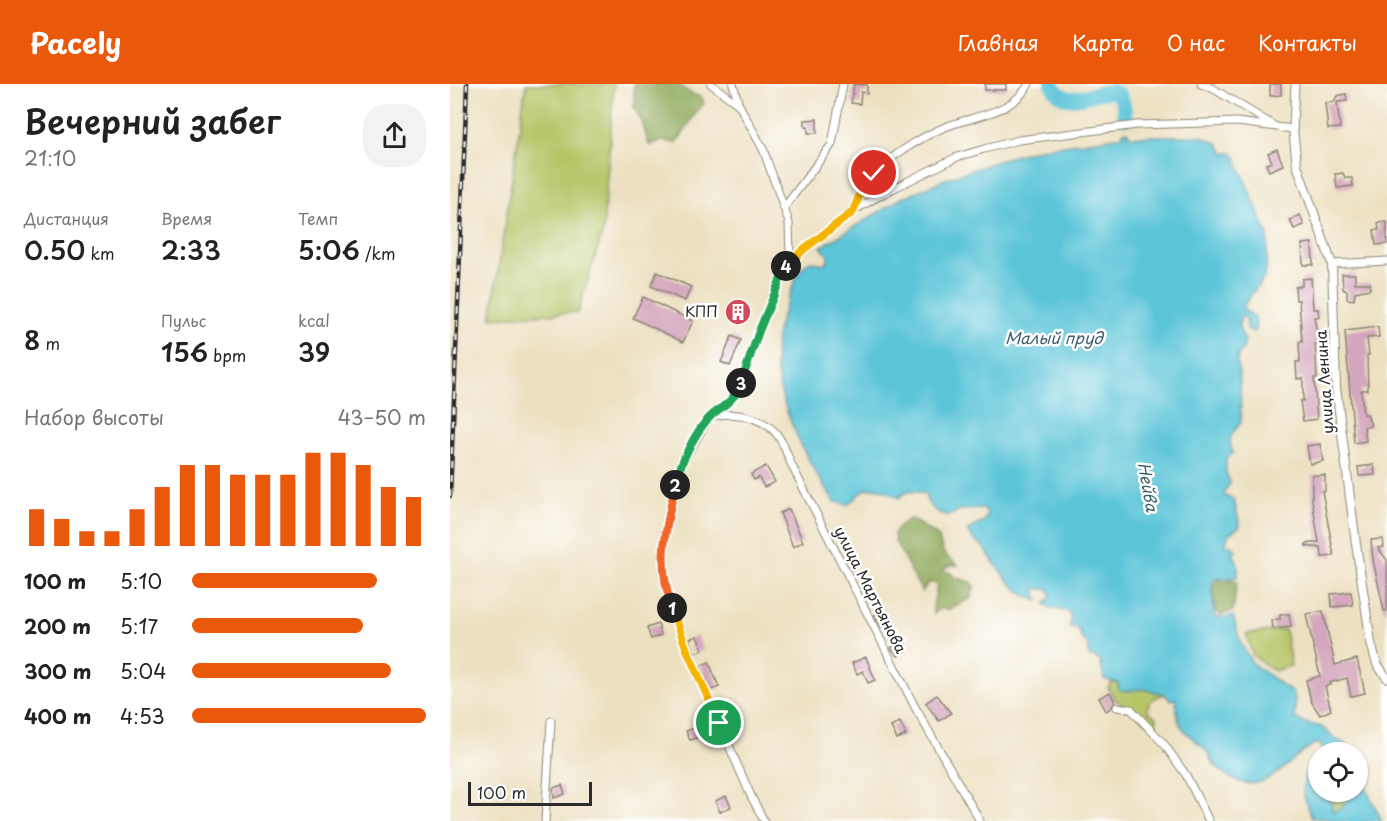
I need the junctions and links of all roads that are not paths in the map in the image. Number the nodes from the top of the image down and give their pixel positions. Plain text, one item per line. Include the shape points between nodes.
1 (711, 84) edge
2 (733, 84) edge
3 (843, 84) edge
4 (1029, 84) edge
5 (1201, 84) edge
6 (1295, 84) edge
7 (739, 105) junction
8 (1277, 128) junction
9 (1293, 129) junction
10 (784, 208) junction
11 (853, 212) junction
12 (1387, 261) edge
13 (788, 263) junction
14 (1332, 264) junction
15 (709, 417) junction
16 (1387, 678) edge
17 (1117, 707) dead end
18 (551, 721) dead end
19 (545, 821) edge
20 (764, 821) edge
21 (980, 821) edge
22 (1209, 821) edge

1 - 7 street
2 - 7 street
3 - 10 street via 832,144
4 - 11 street via 1011,105 944,127 897,155 867,181
5 - 8 street
6 - 9 street, улица Ленина
7 - 10 street via 764,149
8 - 9 street
8 - 11 street via 1214,121 1127,126 1018,140 957,157 916,175
9 - 14 street, улица Ленина via 1297,165
10 - 13 street via 791,244
11 - 13 street
12 - 14 street
13 - 15 street via 739,389
14 - 16 street, улица Ленина via 1336,387 1356,544 1371,643 1377,664
15 - 20 street via 676,480 665,534 663,573 687,650
15 - 21 street, улица Мартьянова via 722,414 749,418 770,427 780,438 915,706
17 - 22 street via 1131,709 1164,744
18 - 19 street

